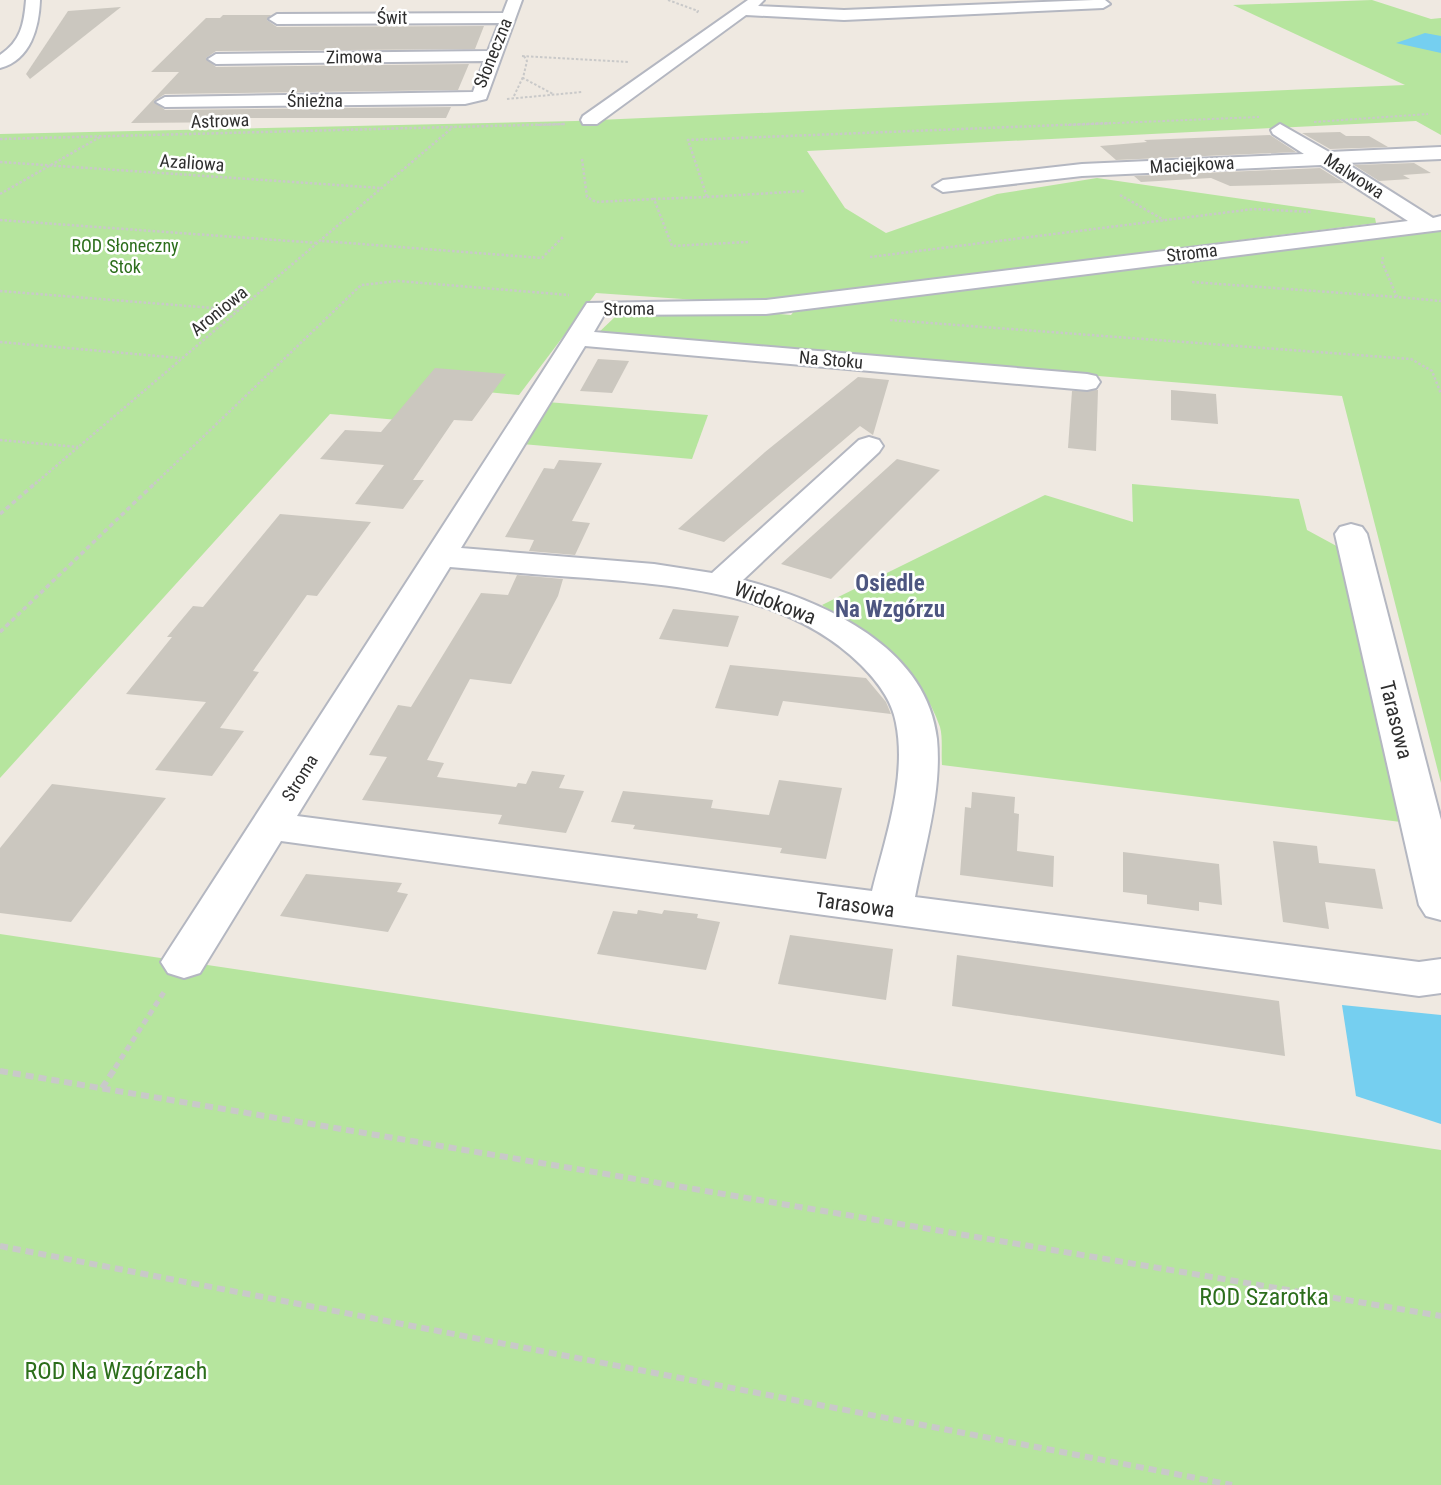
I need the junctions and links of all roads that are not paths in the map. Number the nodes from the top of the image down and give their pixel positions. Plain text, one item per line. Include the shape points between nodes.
1 (33, 0) edge
2 (514, 0) edge
3 (1103, 4) dead end
4 (750, 5) edge
5 (507, 18) junction
6 (277, 19) dead end
7 (493, 56) junction
8 (216, 59) dead end
9 (0, 63) edge
10 (458, 99) joint
11 (165, 102) dead end
12 (590, 120) dead end
13 (1280, 130) dead end
14 (1441, 153) edge
15 (1328, 159) junction
16 (943, 186) dead end
17 (1434, 223) edge
18 (575, 338) junction
19 (1087, 382) dead end
20 (869, 446) dead end
21 (1351, 534) dead end
22 (438, 556) junction
23 (720, 583) junction
24 (269, 826) junction
25 (1441, 905) edge
26 (891, 910) junction
27 (184, 962) road end
28 (1441, 975) edge

1 - 9 street via 29,37
2 - 5 street, Słoneczna
3 - 4 street via 844,15
4 - 12 street
5 - 6 street, Świt
5 - 7 street, Słoneczna
7 - 8 street, Zimowa
7 - 10 street, Słoneczna via 480,94
10 - 11 street, Śnieżna
13 - 15 street, Malwowa
14 - 15 street, Maciejkowa
15 - 16 street, Maciejkowa via 1082,170
15 - 17 street, Malwowa
17 - 18 street, Stroma via 766,307 596,308
18 - 19 street, Na Stoku
18 - 22 street, Stroma
20 - 23 street
21 - 25 street, Tarasowa
22 - 23 street, Widokowa
22 - 24 street, Stroma
23 - 26 street, Widokowa via 790,604 841,630 879,661 902,692 915,722 920,756
24 - 26 street, Tarasowa
24 - 27 street, Stroma
26 - 28 street, Tarasowa via 1419,979

